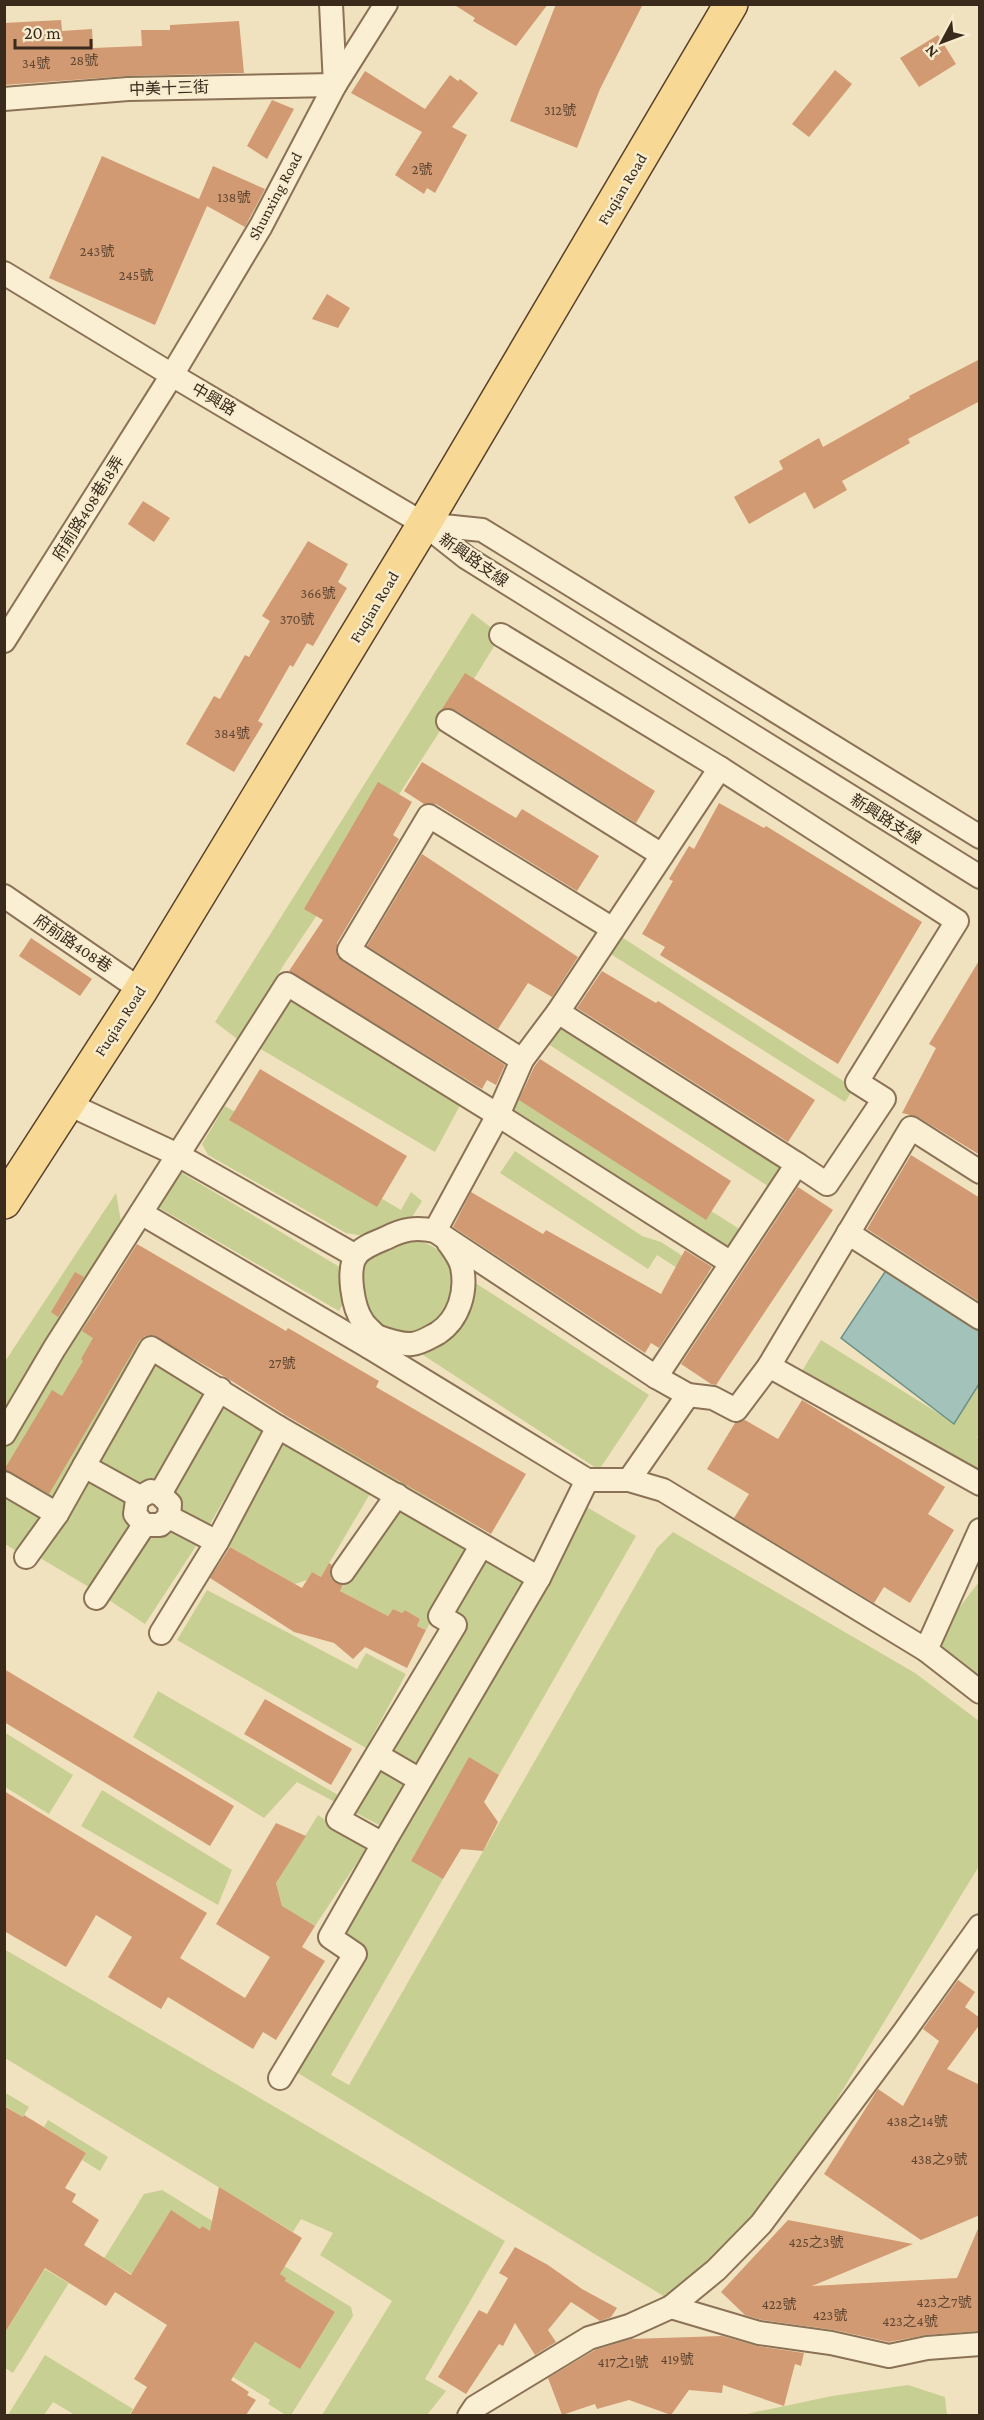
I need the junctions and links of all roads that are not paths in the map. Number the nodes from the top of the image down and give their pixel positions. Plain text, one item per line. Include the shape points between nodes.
1 (331, 4) edge
2 (386, 4) edge
3 (731, 4) edge
4 (335, 85) junction
5 (4, 99) edge
6 (4, 273) edge
7 (172, 375) junction
8 (424, 524) junction
9 (501, 635) dead end
10 (4, 640) edge
11 (448, 721) dead end
12 (720, 768) junction
13 (980, 837) edge
14 (662, 855) junction
15 (980, 877) edge
16 (4, 896) edge
17 (613, 929) junction
18 (141, 990) junction
19 (558, 1012) junction
20 (522, 1060) junction
21 (66, 1103) junction
22 (498, 1115) junction
23 (178, 1155) junction
24 (797, 1164) junction
25 (980, 1172) edge
26 (4, 1202) edge
27 (141, 1213) junction
28 (848, 1233) junction
29 (440, 1234) junction
30 (356, 1256) junction
31 (731, 1263) junction
32 (980, 1318) edge
33 (372, 1341) junction
34 (769, 1366) junction
35 (656, 1377) junction
36 (220, 1389) junction
37 (688, 1395) junction
38 (278, 1427) junction
39 (4, 1434) edge
40 (84, 1466) junction
41 (587, 1480) junction
42 (629, 1480) junction
43 (4, 1483) edge
44 (980, 1484) edge
45 (150, 1495) junction
46 (397, 1495) junction
47 (57, 1514) junction
48 (169, 1517) junction
49 (144, 1525) junction
50 (980, 1530) edge
51 (217, 1542) junction
52 (481, 1546) junction
53 (26, 1557) dead end
54 (343, 1572) dead end
55 (539, 1578) junction
56 (96, 1598) dead end
57 (161, 1633) dead end
58 (926, 1650) junction
59 (980, 1692) edge
60 (377, 1755) junction
61 (420, 1780) junction
62 (383, 1844) junction
63 (980, 1926) edge
64 (280, 2078) dead end
65 (671, 2307) junction
66 (980, 2344) edge
67 (469, 2415) edge

1 - 4 street
2 - 4 street, Shunxing Road
3 - 8 main road, Fuqian Road
4 - 5 street, 中美十三街 via 139,89
4 - 7 street, Shunxing Road via 261,226
6 - 7 street, 中興路
7 - 8 street, 中興路
7 - 10 street, 府前路408巷18弄
8 - 13 street, 新興路支線 via 482,530
8 - 15 street, 新興路支線 via 467,558
8 - 18 main road, Fuqian Road
9 - 12 street
11 - 14 street
12 - 14 street
12 - 24 street via 957,921 857,1082 884,1099 827,1184
14 - 17 street
16 - 18 street, 府前路408巷
17 - 19 street
17 - 20 street via 429,816 350,950
18 - 21 main road, Fuqian Road
19 - 20 street
19 - 24 street
20 - 22 street
21 - 23 street
21 - 26 main road, Fuqian Road
22 - 23 street via 287,984
22 - 29 street
22 - 31 street
23 - 27 street
23 - 30 street
24 - 31 street
25 - 28 street via 911,1128
27 - 33 street
27 - 39 street
28 - 32 street
28 - 34 street
29 - 30 street via 413,1228 402,1230 366,1246
29 - 33 street via 461,1264 463,1276 460,1305 449,1326 413,1344
29 - 35 street
30 - 33 street via 351,1278 353,1299
31 - 35 street
33 - 41 street
34 - 37 street via 736,1410 713,1398
34 - 44 street
35 - 37 street
36 - 38 street
36 - 40 street via 151,1348
36 - 45 street
37 - 42 street
38 - 46 street
38 - 51 street
40 - 45 street
40 - 47 street
41 - 42 street
41 - 55 street
42 - 58 street via 663,1490
43 - 47 street
45 - 48 street via 170,1504
45 - 49 street via 137,1500 135,1514
46 - 52 street
46 - 54 street
47 - 53 street
48 - 49 street via 160,1525
48 - 51 street
49 - 56 street
50 - 58 street
51 - 57 street
52 - 55 street
52 - 60 street via 440,1616 455,1625
55 - 61 street
58 - 59 street
60 - 61 street
60 - 62 street via 338,1819
61 - 62 street
62 - 64 street via 330,1938 355,1954
63 - 65 street via 761,2224 716,2270
65 - 66 street via 759,2333 889,2356
65 - 67 street via 589,2338 475,2407

